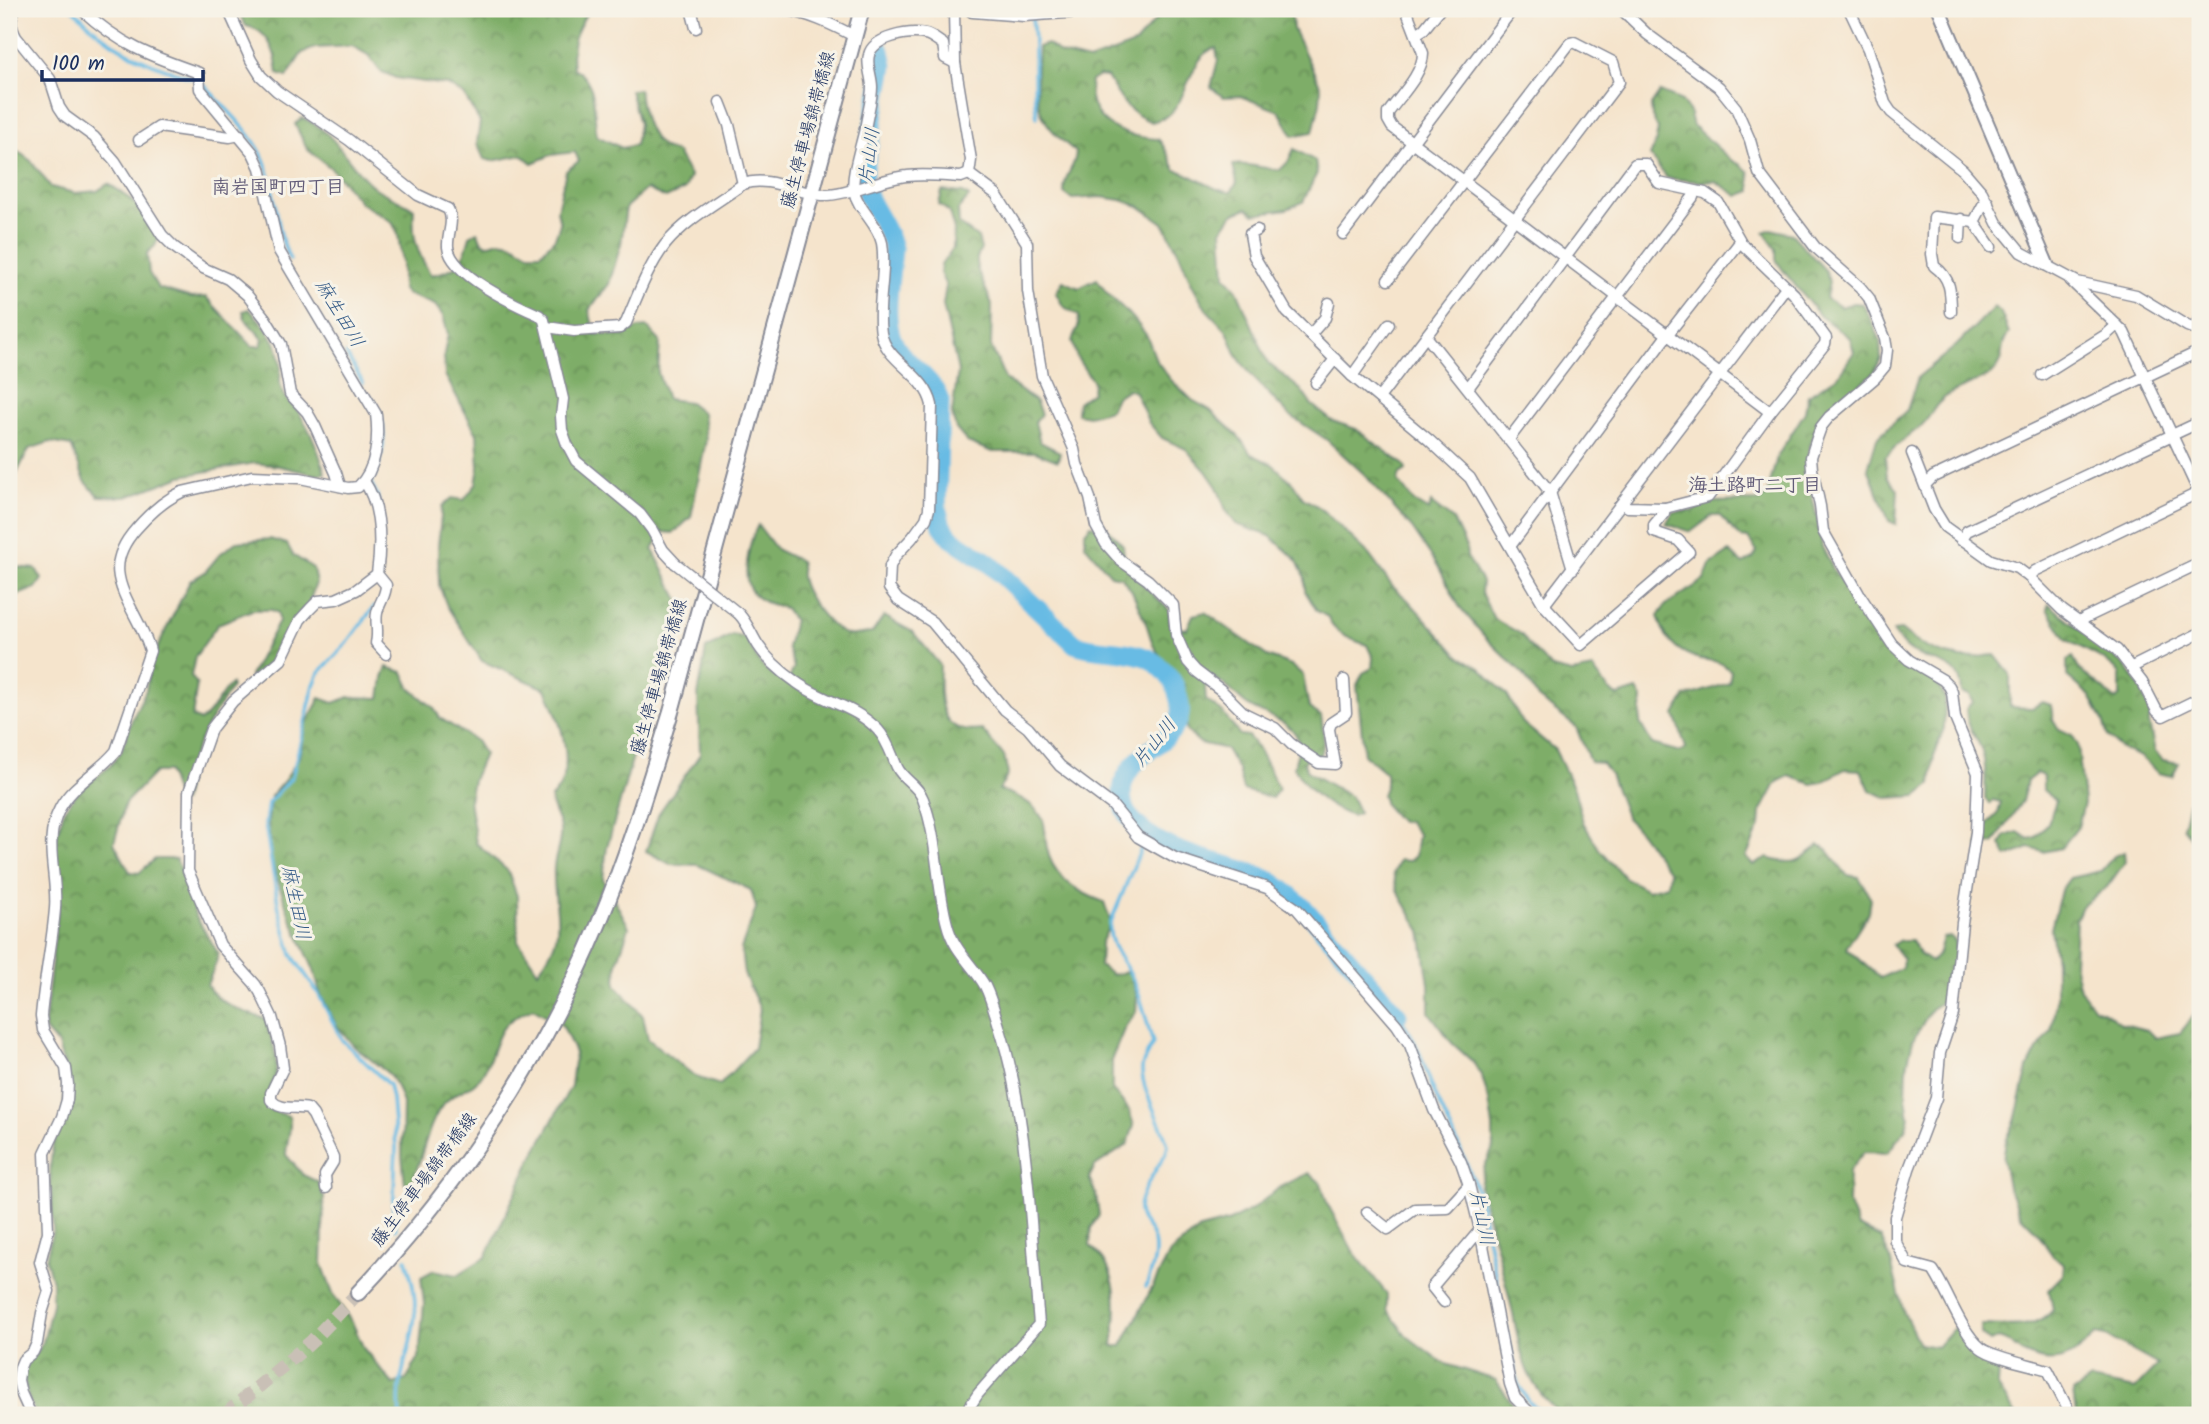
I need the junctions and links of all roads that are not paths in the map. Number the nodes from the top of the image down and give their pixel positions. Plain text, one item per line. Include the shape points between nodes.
1 (15, 9) edge
2 (82, 9) edge
3 (228, 9) edge
4 (691, 9) edge
5 (782, 9) edge
6 (862, 9) edge
7 (954, 9) edge
8 (973, 9) edge
9 (1079, 9) edge
10 (1406, 9) edge
11 (1440, 9) edge
12 (1513, 9) edge
13 (1621, 9) edge
14 (1849, 9) edge
15 (1939, 9) edge
16 (696, 29) dead end
17 (1416, 34) junction
18 (854, 36) junction
19 (955, 63) junction
20 (720, 102) dead end
21 (240, 135) junction
22 (139, 140) dead end
23 (1412, 141) junction
24 (969, 174) junction
25 (1464, 181) junction
26 (743, 184) junction
27 (861, 186) junction
28 (1695, 191) junction
29 (812, 193) junction
30 (1988, 202) junction
31 (1514, 219) junction
32 (1961, 219) junction
33 (1974, 222) junction
34 (1257, 230) dead end
35 (1343, 234) dead end
36 (1960, 238) dead end
37 (1740, 242) junction
38 (1991, 247) dead end
39 (1566, 257) junction
40 (2048, 264) junction
41 (2068, 278) junction
42 (1388, 280) dead end
43 (1786, 287) junction
44 (1618, 296) junction
45 (1329, 303) dead end
46 (1951, 312) dead end
47 (2200, 316) edge
48 (1389, 324) dead end
49 (2117, 325) junction
50 (547, 327) junction
51 (2197, 330) edge
52 (1668, 334) junction
53 (1310, 335) junction
54 (1426, 336) junction
55 (2200, 351) edge
56 (1335, 359) junction
57 (1719, 372) junction
58 (2042, 375) dead end
59 (1352, 376) junction
60 (2144, 377) junction
61 (1316, 383) dead end
62 (1468, 388) junction
63 (1379, 398) junction
64 (1770, 412) junction
65 (2200, 422) edge
66 (2172, 435) junction
67 (1509, 439) junction
68 (1912, 453) dead end
69 (364, 481) junction
70 (1926, 484) junction
71 (340, 486) junction
72 (1550, 492) junction
73 (2200, 493) edge
74 (1622, 504) junction
75 (1665, 509) junction
76 (1961, 540) junction
77 (1511, 545) junction
78 (2200, 563) edge
79 (1573, 569) junction
80 (377, 574) junction
81 (2029, 577) junction
82 (1544, 605) junction
83 (2079, 623) junction
84 (2200, 633) edge
85 (386, 654) dead end
86 (2132, 667) junction
87 (1344, 680) dead end
88 (2200, 698) edge
89 (1469, 1185) junction
90 (326, 1188) dead end
91 (1367, 1212) dead end
92 (1480, 1230) junction
93 (358, 1293) tunnel mouth
94 (1444, 1302) dead end
95 (31, 1415) edge
96 (964, 1415) edge
97 (1532, 1415) edge
98 (2071, 1415) edge

1 - 71 street via 11,22 16,37 50,79 65,116 116,161 162,235 210,273 228,279 265,318 281,344 290,394 315,426
2 - 21 street via 133,48 199,74 200,89
3 - 50 street via 261,76 418,195 448,209 452,224 448,247 457,263 497,295 539,315
4 - 16 street
5 - 18 street via 830,23
6 - 18 main road, 藤生停車場錦帯橋線
7 - 19 street
8 - 9 highway via 1024,13
10 - 17 street
11 - 17 street
12 - 23 street
13 - 98 street via 1728,96 1750,140 1759,173 1815,247 1869,298 1885,338 1885,366 1829,417 1815,441 1812,469 1823,531 1892,645 1943,680 1952,692 1955,718 1978,773 1979,787 1953,1014 1940,1053 1936,1098 1895,1217 1895,1241 1907,1263 1933,1270 1983,1350 2049,1370
14 - 30 street via 1891,112 1963,170
15 - 40 street
17 - 23 street via 1423,61 1388,113 1392,127
18 - 29 main road, 藤生停車場錦帯橋線
19 - 24 street via 971,160
19 - 27 street via 945,58 943,44 923,33 895,36 872,49 868,62 872,91 854,173
20 - 26 street
21 - 22 street via 155,127
21 - 69 street via 260,168 279,251 376,414 376,451
23 - 25 street
23 - 35 street
24 - 27 street via 907,175
24 - 87 street via 996,194 1027,243 1028,291 1041,376 1074,449 1096,526 1121,561 1173,605 1176,635 1188,662 1244,713 1275,728 1319,763 1333,766 1329,729 1346,713
25 - 31 street
25 - 31 street via 1570,43 1613,62 1619,82
25 - 42 street
26 - 29 street via 763,181
26 - 50 street via 666,243 620,328 574,331
27 - 29 street via 832,194
27 - 89 street via 855,195 882,242 881,334 887,349 929,392 932,405 929,509 890,566 889,588 898,600 932,622 1005,710 1028,728 1060,766 1112,805 1138,836 1175,858 1267,888 1297,909 1410,1045
28 - 37 street via 1718,202
28 - 39 street via 1659,183 1646,164 1635,164
28 - 44 street
29 - 93 main road, 藤生停車場錦帯橋線 via 671,712 599,924 511,1095 426,1216
30 - 33 street
30 - 40 street via 1997,223 2021,252
31 - 39 street
31 - 54 street
32 - 33 street
32 - 36 street
32 - 46 street via 1934,217 1934,266 1950,285
33 - 38 street
34 - 53 street via 1250,234 1254,256 1287,312
37 - 43 street
37 - 52 street
39 - 44 street
39 - 62 street
40 - 41 street
41 - 49 street
41 - 51 street via 2136,295
43 - 57 street
43 - 64 street via 1826,338
44 - 52 street
44 - 67 street
45 - 53 street via 1325,317
47 - 51 street
48 - 59 street
49 - 58 street
49 - 60 street
50 - 96 street, bridge via 563,399 562,430 576,461 640,514 675,563 739,614 759,647 797,684 855,712 878,730 903,777 923,797 947,924 957,951 986,987 1019,1107 1039,1324
52 - 57 street
52 - 72 street
53 - 56 street
54 - 62 street
54 - 63 street
55 - 60 street
56 - 59 street
56 - 61 street
57 - 64 street
57 - 74 street
59 - 63 street
60 - 66 street
60 - 70 street
62 - 67 street
63 - 77 street via 1470,478
64 - 75 street via 1708,497
65 - 66 street
66 - 73 street
66 - 76 street via 1967,531
67 - 72 street
68 - 70 street
69 - 71 street via 358,487
69 - 80 street via 374,501 380,538
70 - 76 street via 1945,527
71 - 95 street via 252,476 182,492 147,516 119,553 119,582 150,651 116,751 59,809 50,841 56,896 41,1017 43,1030 66,1068 68,1084 62,1117 45,1153 48,1232 40,1262 49,1291 37,1343 23,1360 18,1380
72 - 77 street
72 - 79 street
73 - 81 street
74 - 75 street
74 - 79 street
75 - 82 street via 1654,532 1678,540 1689,552 1581,645
76 - 81 street
77 - 82 street
78 - 83 street
79 - 82 street
80 - 85 street via 386,585 386,594 376,615 376,643
80 - 90 street via 356,590 318,601 300,620 277,664 224,710 206,742 188,804 188,871 220,945 255,984 272,1017 283,1068 271,1100 275,1105 308,1109 333,1157 325,1175
81 - 83 street
83 - 86 street
84 - 86 street
86 - 88 street via 2164,716
89 - 91 street via 1448,1208 1415,1209 1388,1229
89 - 92 street
92 - 94 street via 1433,1287
92 - 97 street via 1510,1384 1515,1398

